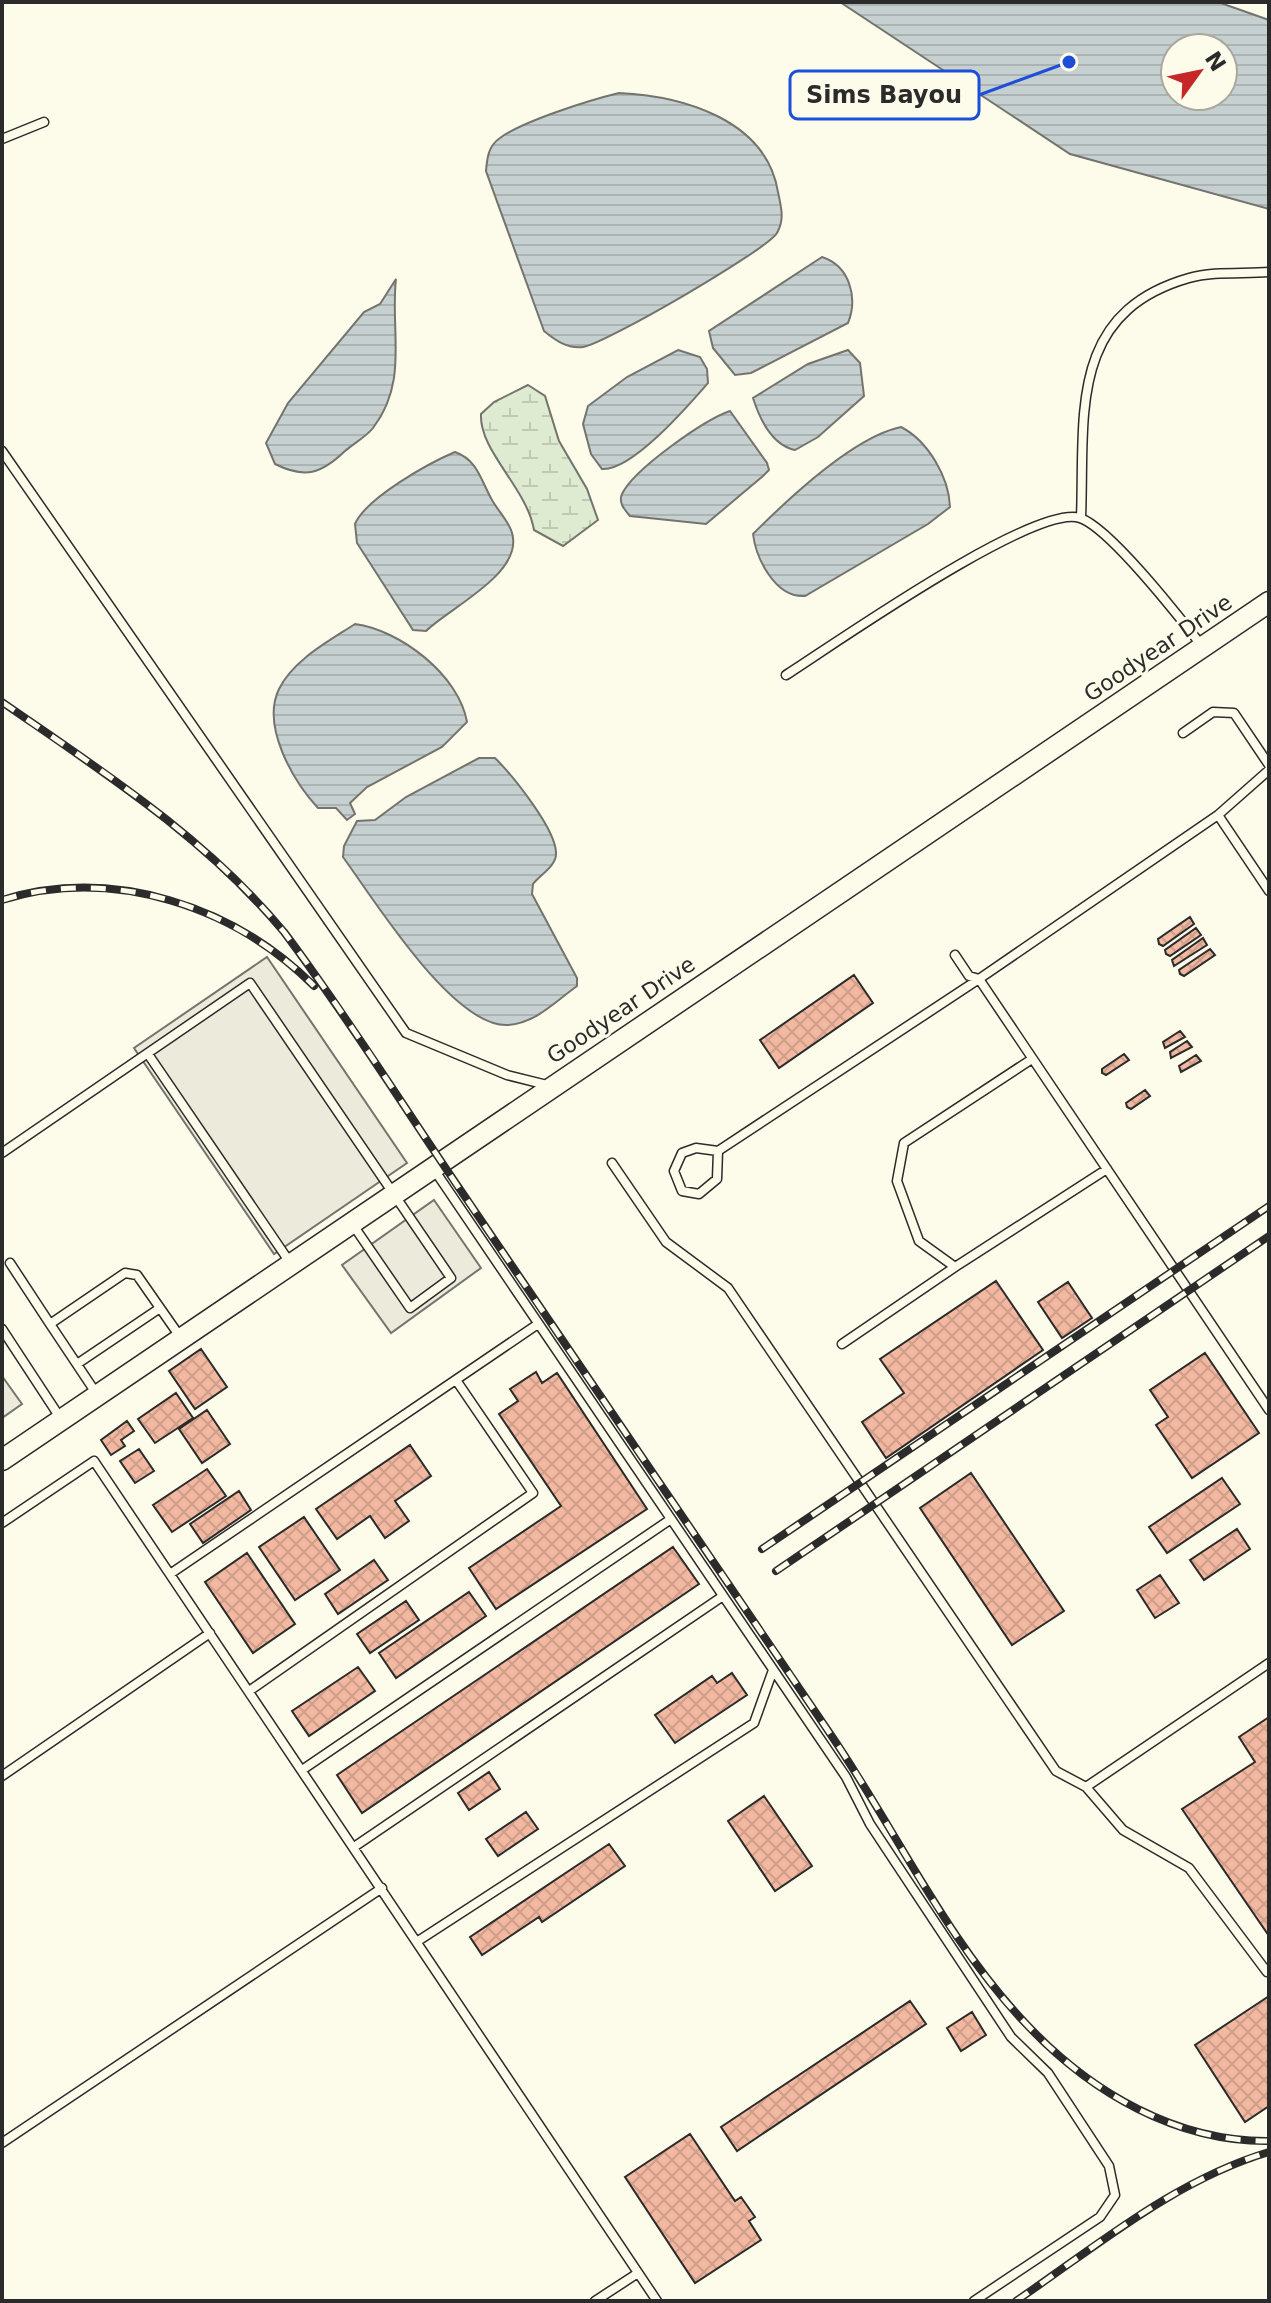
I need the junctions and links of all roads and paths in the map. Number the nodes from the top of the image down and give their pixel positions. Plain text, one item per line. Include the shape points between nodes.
1 (44, 122) dead end
2 (2, 139) edge
3 (1269, 272) edge
4 (2, 451) edge
5 (1081, 518) junction
6 (1269, 602) edge
7 (1203, 647) junction
8 (786, 675) dead end
9 (1183, 733) dead end
10 (1269, 768) edge
11 (1218, 815) junction
12 (1269, 891) edge
13 (955, 955) dead end
14 (979, 979) junction
15 (148, 1054) junction
16 (1032, 1059) junction
17 (552, 1086) junction
18 (718, 1151) junction
19 (2, 1153) edge
20 (612, 1163) dead end
21 (432, 1168) junction
22 (1107, 1169) junction
23 (395, 1196) junction
24 (353, 1225) junction
25 (10, 1263) dead end
26 (292, 1264) junction
27 (955, 1267) junction
28 (160, 1308) junction
29 (50, 1324) junction
30 (538, 1324) junction
31 (2, 1329) edge
32 (181, 1339) junction
33 (842, 1344) dead end
34 (77, 1364) junction
35 (456, 1380) junction
36 (97, 1395) junction
37 (1269, 1410) edge
38 (61, 1420) junction
39 (2, 1460) edge
40 (671, 1519) junction
41 (2, 1523) edge
42 (170, 1574) junction
43 (723, 1596) junction
44 (210, 1633) junction
45 (1269, 1663) edge
46 (773, 1670) junction
47 (249, 1691) junction
48 (302, 1770) junction
49 (2, 1776) edge
50 (1086, 1787) junction
51 (354, 1847) junction
52 (382, 1888) junction
53 (418, 1941) junction
54 (1267, 1972) dead end
55 (2, 2143) edge
56 (638, 2273) junction
57 (595, 2301) edge
58 (657, 2301) edge
59 (974, 2301) edge

1 - 2 lane
3 - 5 lane via 1189,278 1132,305 1109,326 1086,385
4 - 17 lane via 406,1033 507,1075
5 - 7 lane via 1155,586
5 - 8 lane via 1061,516 1000,540
6 - 7 street, Goodyear Drive
7 - 17 street, Goodyear Drive
9 - 10 lane via 1213,712 1234,713
10 - 11 lane
11 - 12 lane
11 - 14 lane
13 - 14 lane via 969,976
14 - 16 lane
14 - 18 lane
15 - 19 lane
15 - 23 lane via 250,983
15 - 26 lane
16 - 22 lane
16 - 27 lane via 904,1143 897,1181 919,1241
17 - 21 street, Goodyear Drive
18 - 18 lane via 696,1148 682,1153 674,1171 682,1191 699,1194 717,1179
20 - 50 lane via 666,1242 728,1288 1056,1771
21 - 23 street, Goodyear Drive
21 - 30 lane
22 - 27 lane
22 - 37 lane
23 - 24 street, Goodyear Drive
23 - 24 lane via 451,1278 410,1308
24 - 26 street, Goodyear Drive
25 - 29 lane
26 - 32 street, Goodyear Drive
27 - 33 lane
28 - 29 lane via 137,1275 125,1273
28 - 32 lane
28 - 34 lane
29 - 34 lane
30 - 35 lane
30 - 40 lane
31 - 38 lane
32 - 36 street, Goodyear Drive
34 - 36 lane
35 - 42 lane
35 - 47 lane via 533,1493
36 - 38 street, Goodyear Drive
38 - 39 street, Goodyear Drive
40 - 43 lane
40 - 48 lane
41 - 42 lane via 94,1461
42 - 44 lane
43 - 46 lane
43 - 51 lane
44 - 47 lane
44 - 49 lane
45 - 50 lane
46 - 53 lane via 754,1723
46 - 59 lane via 1011,2037 1048,2073 1115,2181 1115,2195 1100,2217
47 - 48 lane
48 - 51 lane
50 - 54 lane via 1123,1830 1189,1868
51 - 52 lane
52 - 53 lane
52 - 55 lane
53 - 56 lane
56 - 57 lane
56 - 58 lane

